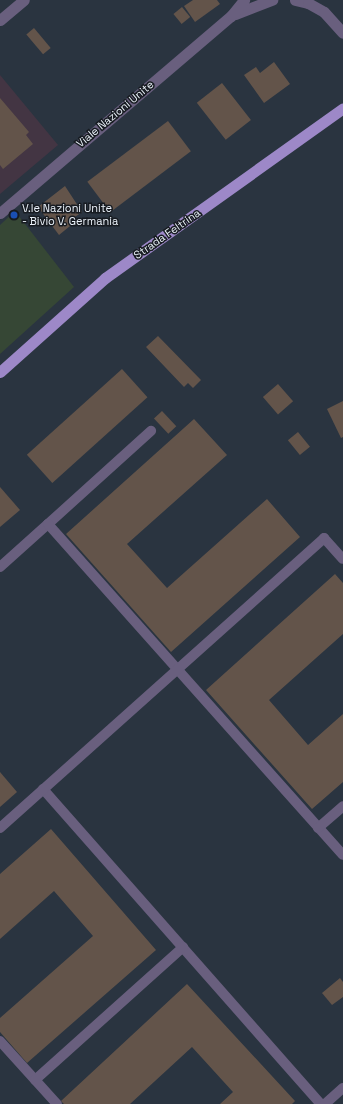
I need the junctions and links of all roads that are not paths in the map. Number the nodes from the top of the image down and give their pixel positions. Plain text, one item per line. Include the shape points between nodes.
1 (24, 0) edge
2 (244, 0) edge
3 (272, 0) edge
4 (295, 0) edge
5 (322, 0) edge
6 (308, 3) junction
7 (231, 16) junction
8 (0, 20) edge
9 (343, 33) edge
10 (343, 100) edge
11 (340, 110) edge
12 (0, 213) edge
13 (0, 372) edge
14 (151, 431) dead end
15 (48, 524) junction
16 (343, 559) edge
17 (0, 567) edge
18 (178, 669) junction
19 (43, 789) junction
20 (343, 806) edge
21 (0, 828) edge
22 (318, 828) junction
23 (343, 855) edge
24 (183, 947) junction
25 (0, 1041) edge
26 (35, 1080) junction
27 (343, 1088) edge
28 (57, 1104) edge
29 (321, 1104) edge
30 (325, 1104) edge

1 - 8 street
2 - 7 street, Viale Nazioni Unite
3 - 7 street, Viale Nazioni Unite
4 - 6 street
5 - 6 street
6 - 9 street via 324,12
7 - 12 street, Viale Nazioni Unite
10 - 11 street
11 - 13 main road, Strada Feltrina via 105,278
14 - 15 lane
15 - 17 lane
15 - 18 lane
16 - 18 lane via 324,538
18 - 19 lane
18 - 22 lane
19 - 21 lane
19 - 24 lane
20 - 22 lane
22 - 23 lane
24 - 26 lane
24 - 29 lane
25 - 26 lane
26 - 28 lane
27 - 30 lane

